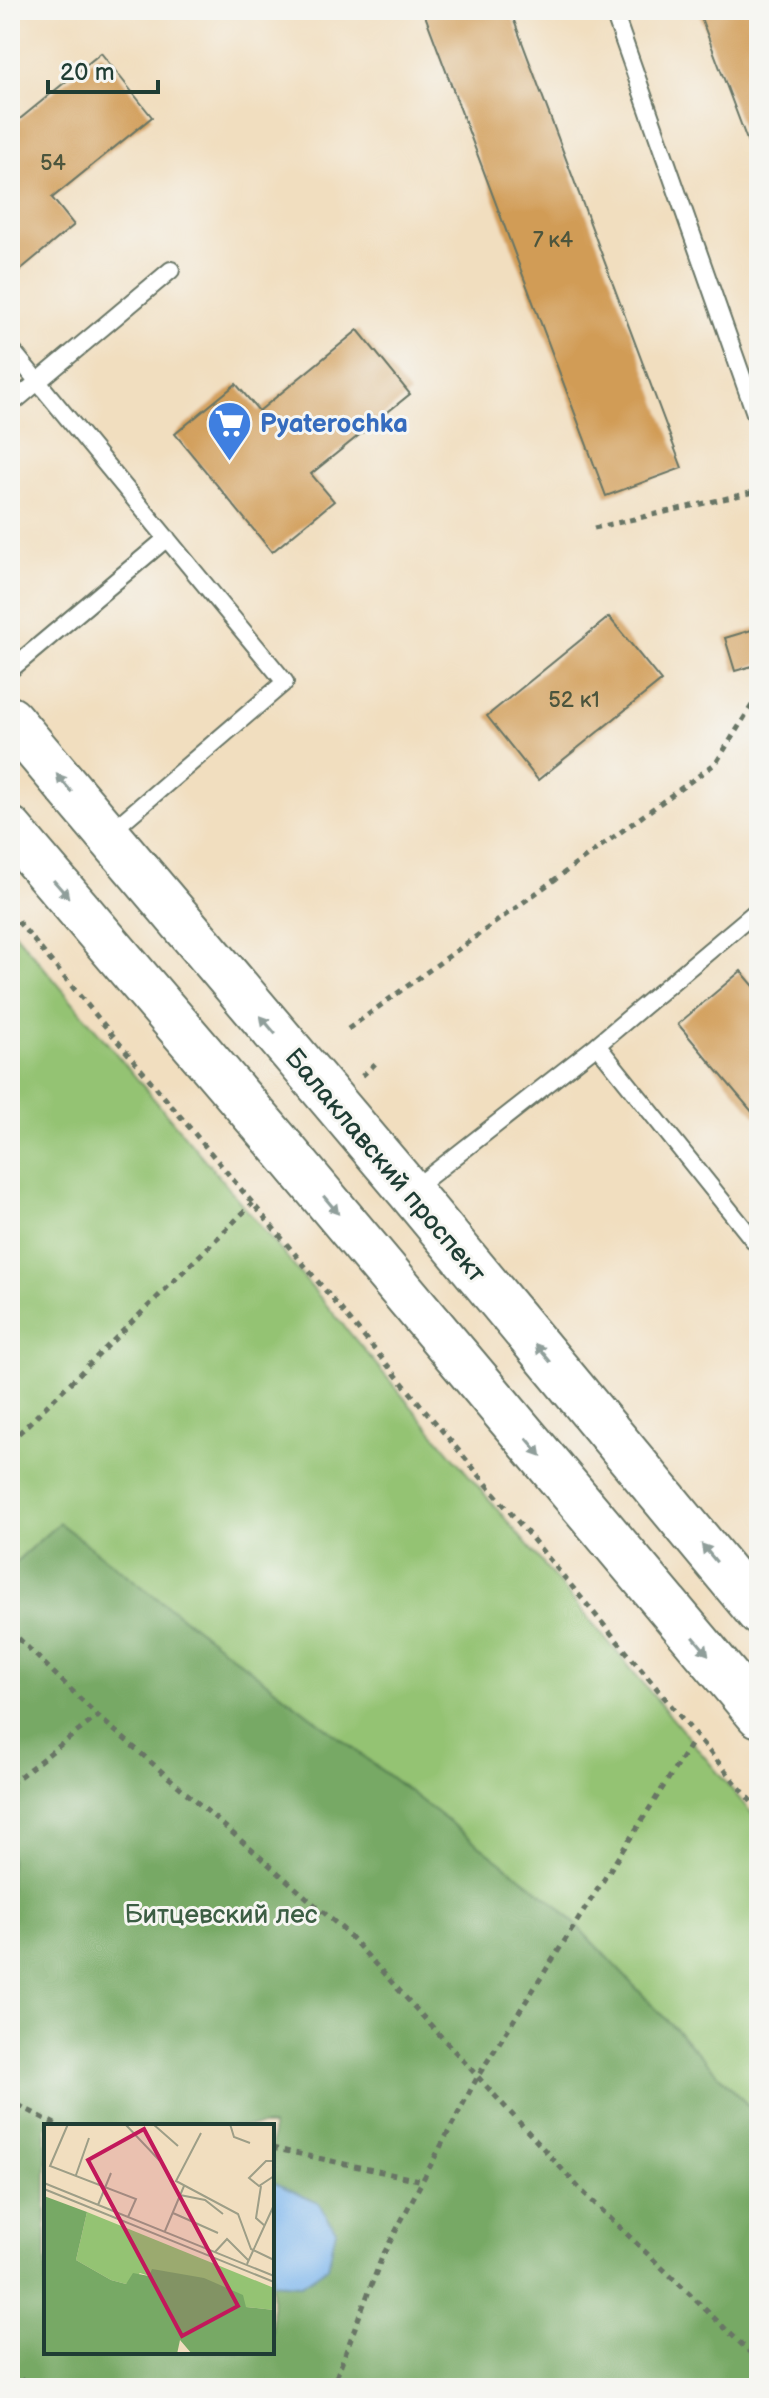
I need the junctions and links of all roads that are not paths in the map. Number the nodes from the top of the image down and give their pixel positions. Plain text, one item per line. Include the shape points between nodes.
1 (613, 10) edge
2 (171, 270) dead end
3 (10, 348) edge
4 (38, 382) junction
5 (10, 405) edge
6 (756, 416) road end
7 (167, 538) junction
8 (10, 670) edge
9 (10, 719) edge
10 (10, 829) edge
11 (107, 834) junction
12 (759, 909) edge
13 (597, 1045) junction
14 (410, 1192) junction
15 (759, 1247) edge
16 (759, 1613) edge
17 (759, 1715) edge

1 - 6 lane
2 - 4 lane
3 - 4 lane
4 - 5 lane
4 - 7 lane
7 - 8 lane
7 - 11 lane via 285,682
11 -> 9 main road, Балаклавский проспект
10 -> 17 main road
14 -> 11 main road, Балаклавский проспект
12 - 13 lane
13 - 14 lane
13 - 15 lane
16 -> 14 main road, Балаклавский проспект

